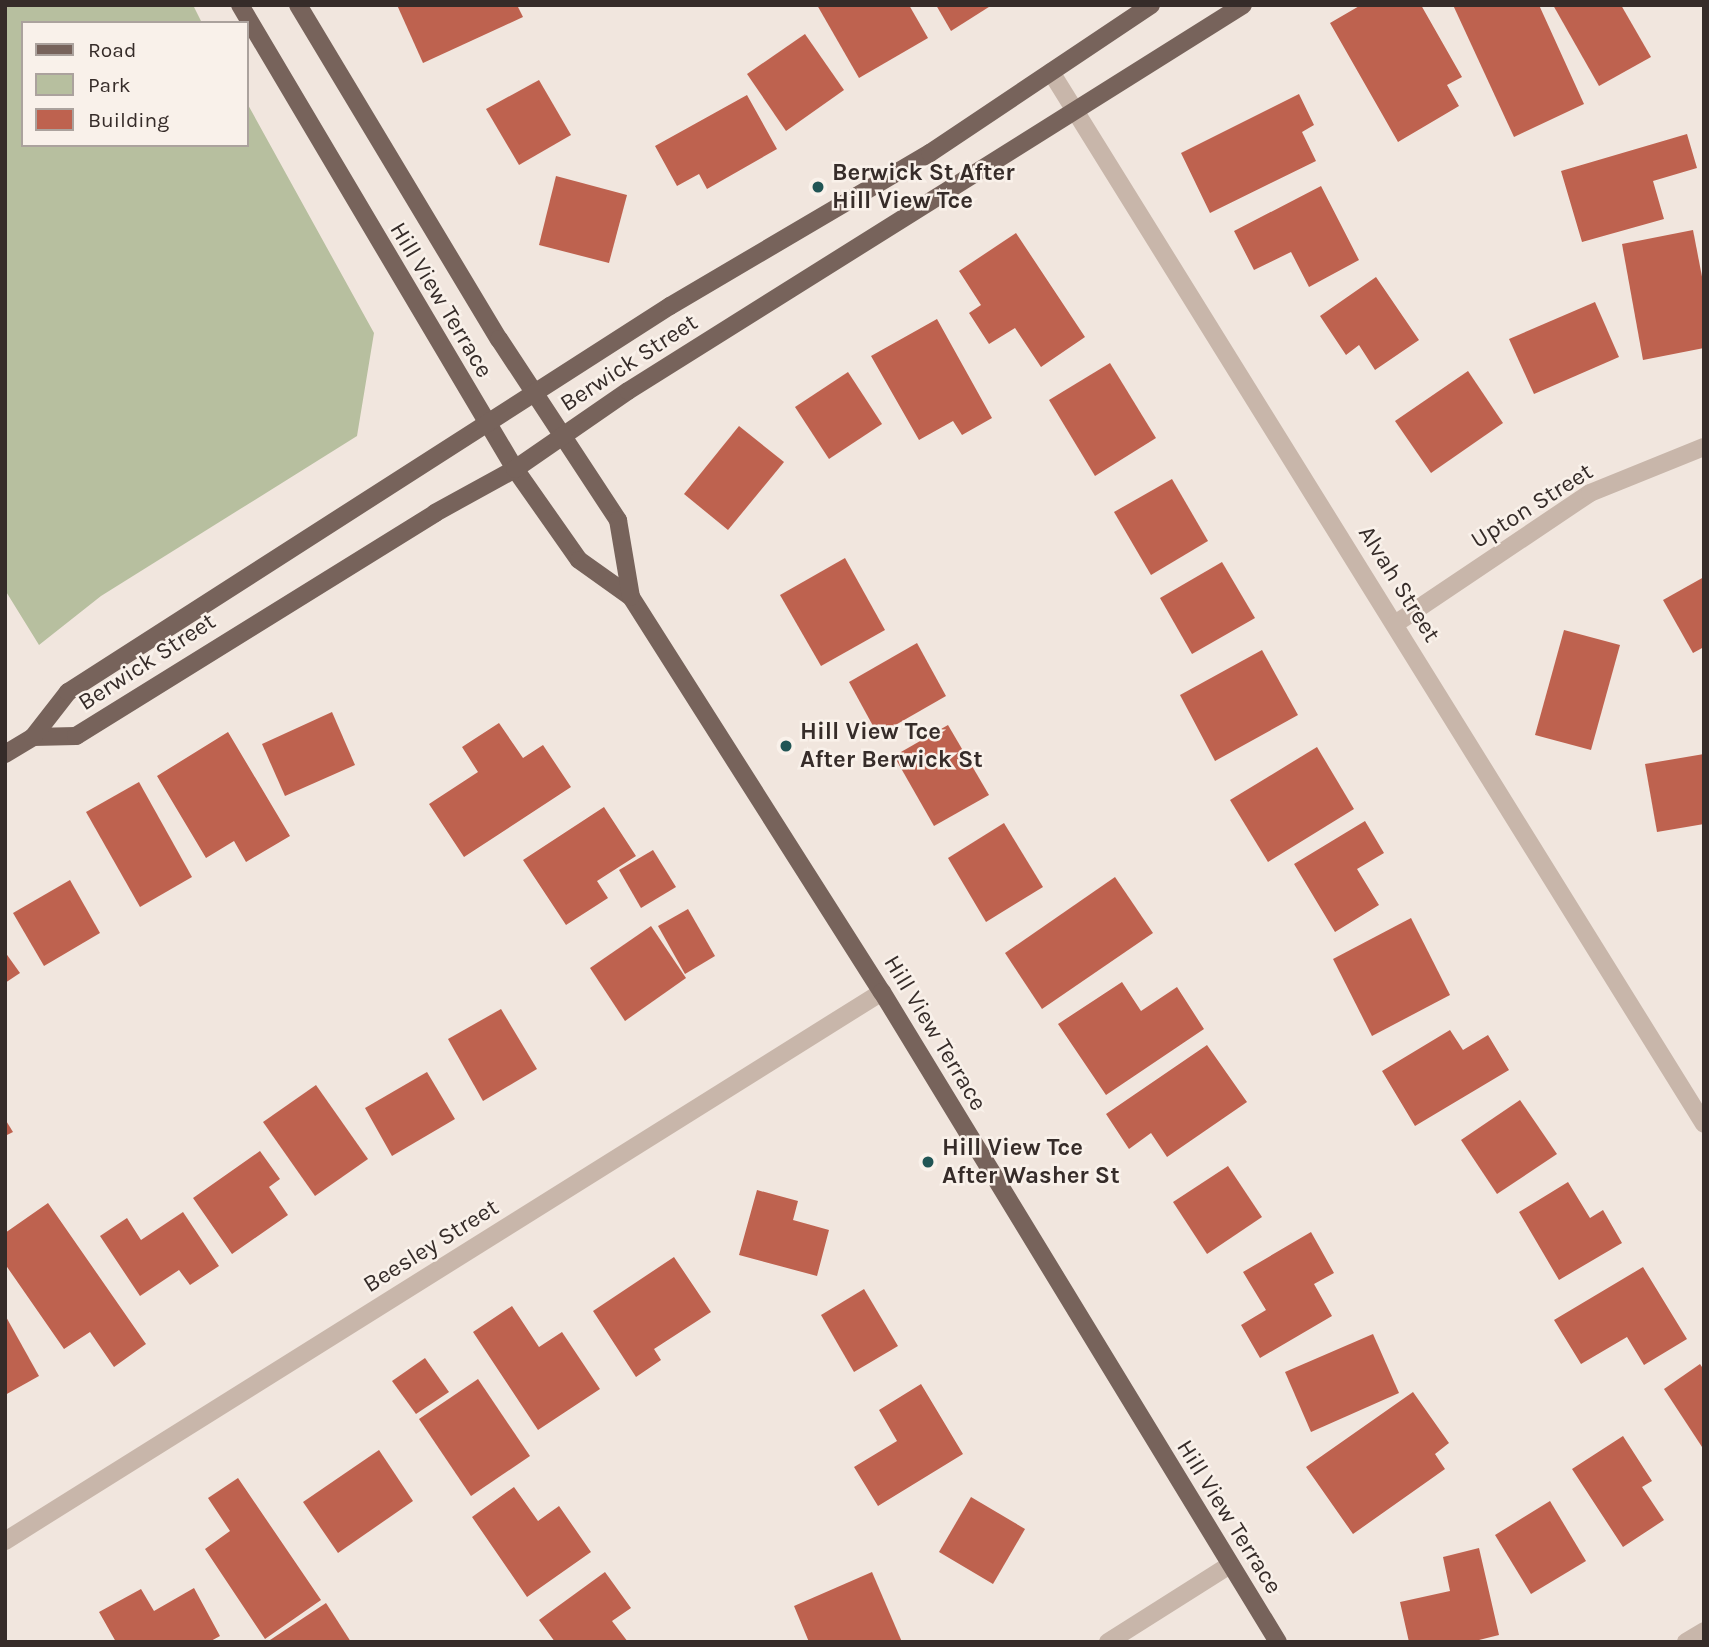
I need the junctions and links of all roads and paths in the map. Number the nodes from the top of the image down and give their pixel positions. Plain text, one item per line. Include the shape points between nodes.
1 (240, 5) edge
2 (298, 5) edge
3 (1151, 5) edge
4 (1243, 5) edge
5 (1051, 72) junction
6 (1076, 113) junction
7 (534, 394) junction
8 (488, 425) junction
9 (562, 436) junction
10 (1704, 447) edge
11 (515, 469) junction
12 (631, 597) junction
13 (1395, 624) junction
14 (33, 737) junction
15 (5, 754) edge
16 (882, 992) junction
17 (1704, 1124) edge
18 (5, 1541) edge
19 (1228, 1566) junction
20 (1704, 1630) edge
21 (1108, 1642) edge
22 (1278, 1642) edge
23 (1686, 1642) edge

1 - 8 main road, Hill View Terrace
2 - 7 main road, Hill View Terrace
3 - 5 main road, Berwick Street
4 - 6 main road, Berwick Street
5 - 6 street, Alvah Street
5 - 7 main road, Berwick Street via 930,153 785,235
6 - 9 main road, Berwick Street
6 - 13 street, Alvah Street
7 - 8 main road, Berwick Street
7 - 9 main road, Hill View Terrace
8 - 11 main road, Hill View Terrace
8 - 14 main road, Berwick Street via 68,692
9 - 11 main road, Berwick Street
9 - 12 main road, Hill View Terrace via 618,520
10 - 13 street, Upton Street via 1590,493
11 - 12 main road, Hill View Terrace via 579,560
11 - 14 main road, Berwick Street via 435,513 76,736
12 - 16 main road, Hill View Terrace
13 - 17 street, Alvah Street
14 - 15 main road, Berwick Street
16 - 18 street, Beesley Street
16 - 19 main road, Hill View Terrace
19 - 21 street
19 - 22 main road, Hill View Terrace
20 - 23 street

